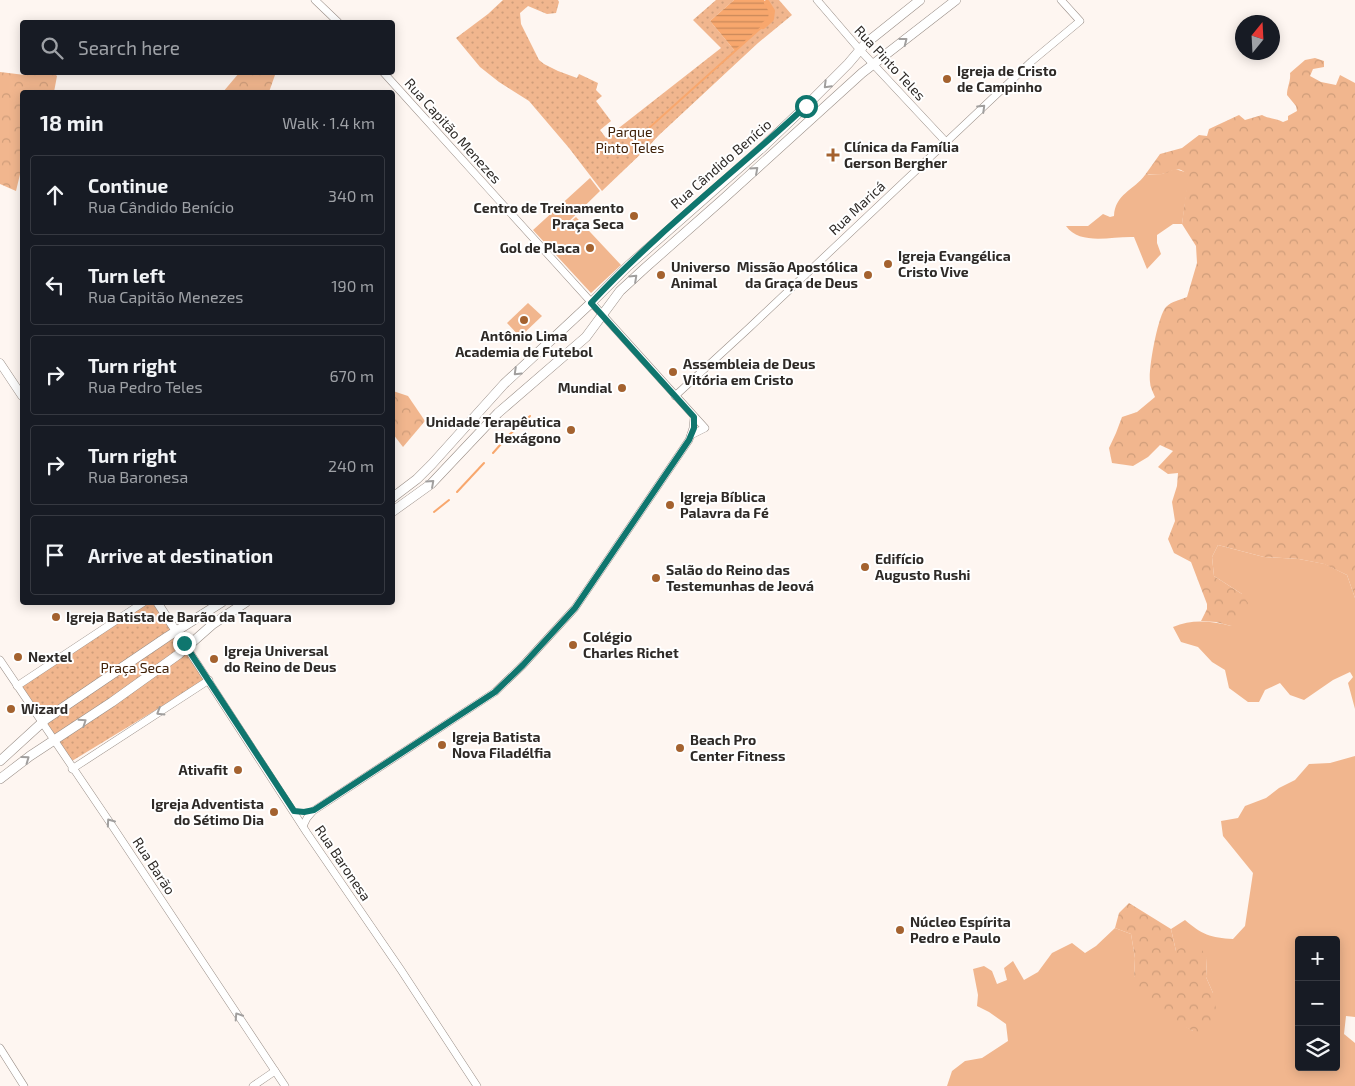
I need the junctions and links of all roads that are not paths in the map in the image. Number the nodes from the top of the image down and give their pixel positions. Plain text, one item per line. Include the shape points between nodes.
1 (315, 0) edge
2 (817, 0) edge
3 (920, 0) edge
4 (956, 0) edge
5 (1061, 0) edge
6 (1072, 12) junction
7 (336, 20) edge
8 (1071, 28) junction
9 (860, 50) junction
10 (873, 64) junction
11 (386, 75) edge
12 (946, 142) junction
13 (591, 303) junction
14 (603, 316) junction
15 (0, 363) edge
16 (20, 393) edge
17 (675, 396) junction
18 (694, 417) junction
19 (692, 435) junction
20 (395, 496) edge
21 (395, 510) edge
22 (139, 605) edge
23 (158, 605) edge
24 (217, 605) edge
25 (242, 605) edge
26 (176, 631) junction
27 (187, 648) junction
28 (0, 660) edge
29 (209, 680) junction
30 (17, 686) junction
31 (42, 722) junction
32 (54, 741) junction
33 (0, 761) edge
34 (72, 768) junction
35 (0, 779) edge
36 (314, 810) junction
37 (294, 811) junction
38 (303, 826) junction
39 (0, 1048) edge
40 (275, 1072) junction
41 (24, 1086) edge
42 (254, 1086) edge
43 (285, 1086) edge
44 (477, 1086) edge

1 - 7 street
2 - 9 street, Rua Pinto Teles
3 - 9 main road, Rua Cândido Benício
10 -> 4 main road, Rua Cândido Benício
5 - 6 street
6 - 8 street
6 - 8 street, Rua Maricá via 1080,21
12 -> 8 street, Rua Maricá via 1032,60
9 - 10 street, Rua Pinto Teles
9 -> 13 main road, Rua Cândido Benício via 763,147 642,253
10 - 12 street, Rua Pinto Teles
14 -> 10 main road, Rua Cândido Benício via 620,291
11 - 13 street, Rua Capitão Menezes
12 - 17 street, Rua Maricá
13 - 14 street, Rua Capitão Menezes
13 -> 20 main road, Rua Cândido Benício via 504,384 417,479
14 - 17 street, Rua Capitão Menezes
21 -> 14 main road, Rua Cândido Benício via 431,484 498,413 586,337
15 - 16 main road
17 - 18 street, Rua Capitão Menezes
18 - 19 street
18 - 19 street, Rua Capitão Menezes via 705,428
19 - 36 street via 575,608 523,665 495,692
22 - 30 street
23 - 26 main road, Rua Baronesa
24 - 26 main road
25 - 27 main road via 213,624
26 - 27 main road, Rua Baronesa
26 - 31 main road
27 - 29 street, Rua Baronesa
32 -> 27 main road
28 - 30 street, Rua Barão
29 -> 34 street
29 - 37 street, Rua Baronesa
30 - 31 street, Rua Barão
31 - 32 street, Rua Barão
31 - 33 main road
32 - 34 street, Rua Barão
35 -> 32 main road
40 -> 34 street, Rua Barão
36 - 37 street
36 - 38 street
37 - 38 street, Rua Baronesa
38 - 44 street, Rua Baronesa
39 - 41 street
40 - 42 street
40 - 43 street, Rua Barão

